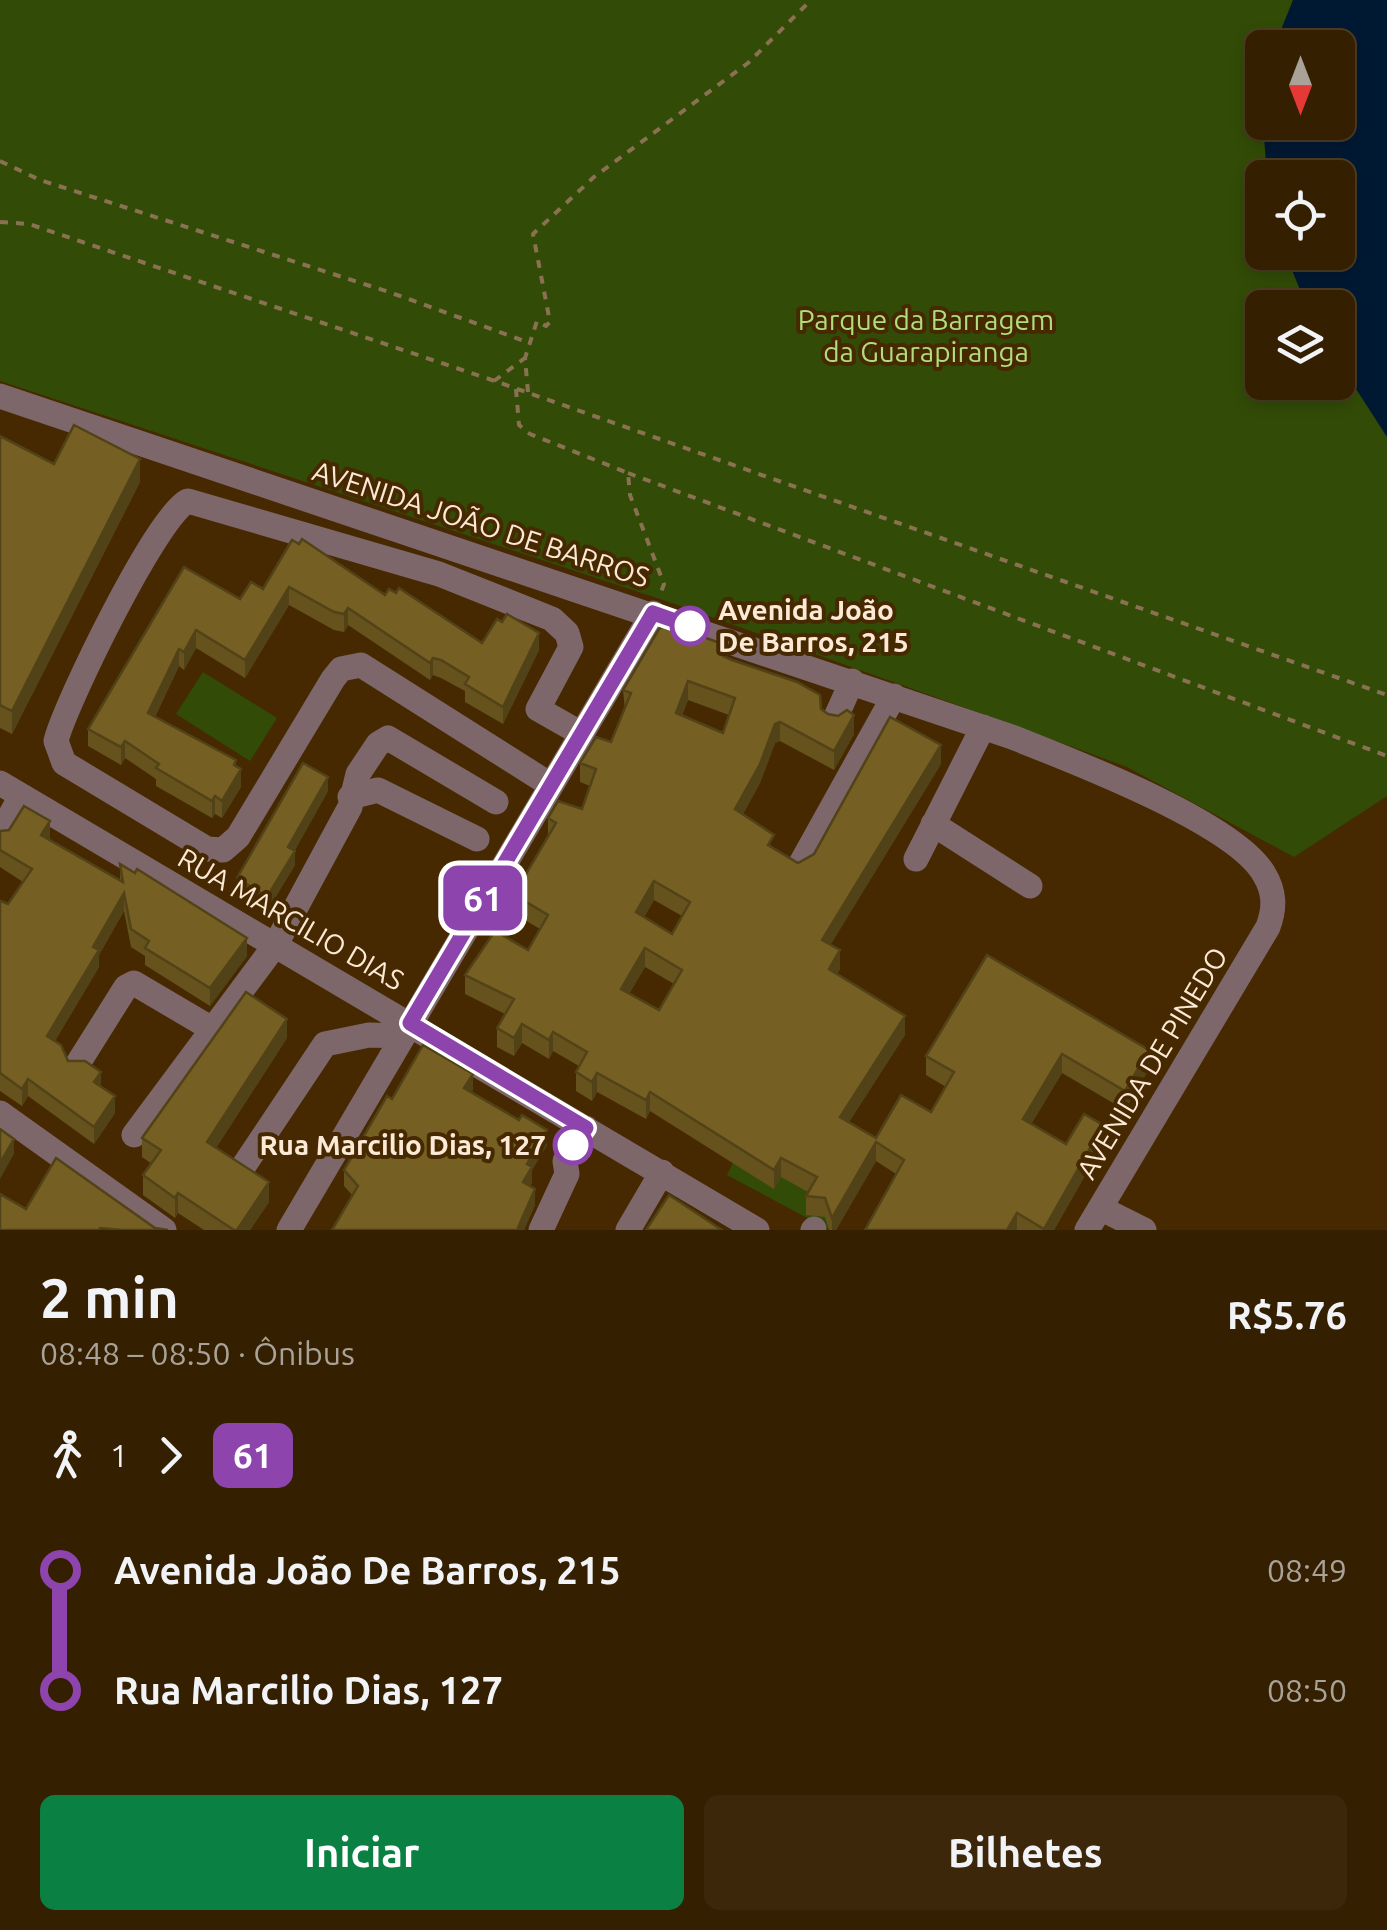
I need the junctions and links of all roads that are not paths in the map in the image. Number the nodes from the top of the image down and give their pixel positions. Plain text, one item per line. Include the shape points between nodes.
1 (0, 396) edge
2 (653, 613) junction
3 (852, 682) junction
4 (894, 696) junction
5 (835, 719) edge
6 (983, 727) junction
7 (576, 731) junction
8 (546, 782) junction
9 (11, 790) edge
10 (350, 797) junction
11 (496, 802) dead end
12 (933, 824) junction
13 (0, 834) edge
14 (477, 839) dead end
15 (916, 859) dead end
16 (800, 865) edge
17 (1030, 886) dead end
18 (1268, 926) joint
19 (276, 944) junction
20 (212, 1028) junction
21 (406, 1029) junction
22 (77, 1065) edge
23 (0, 1113) edge
24 (586, 1128) junction
25 (134, 1136) dead end
26 (245, 1164) edge
27 (662, 1172) junction
28 (1094, 1219) edge
29 (164, 1230) edge
30 (289, 1230) edge
31 (541, 1230) edge
32 (628, 1230) edge
33 (757, 1230) edge
34 (1144, 1230) edge

1 - 2 street, AVENIDA JOÃO DE BARROS
2 - 3 street, AVENIDA JOÃO DE BARROS
2 - 7 street
3 - 4 street, AVENIDA JOÃO DE BARROS
3 - 5 street
4 - 6 street, AVENIDA JOÃO DE BARROS
4 - 16 street
6 - 12 street
6 - 18 street, AVENIDA JOÃO DE BARROS via 1115,778 1194,819 1256,862 1274,910
7 - 8 street
7 - 8 street via 538,709 571,646 552,619 440,574 188,501 171,512 94,654 56,741 64,763 206,849 223,850 238,837 341,668 361,665
8 - 21 street
9 - 13 street
9 - 19 street, RUA MARCILIO DIAS
10 - 11 street via 358,774 388,738
10 - 14 street via 378,790
10 - 19 street
12 - 15 street
12 - 17 street
18 - 28 street, AVENIDA DE PINEDO
19 - 20 street
19 - 21 street, RUA MARCILIO DIAS
20 - 22 street via 134,983
20 - 25 street
21 - 24 street, RUA MARCILIO DIAS
21 - 26 street via 325,1044
21 - 30 street
23 - 29 street
24 - 27 street, RUA MARCILIO DIAS
24 - 31 street via 565,1161 567,1174
27 - 32 street
27 - 33 street, RUA MARCILIO DIAS
28 - 34 street

